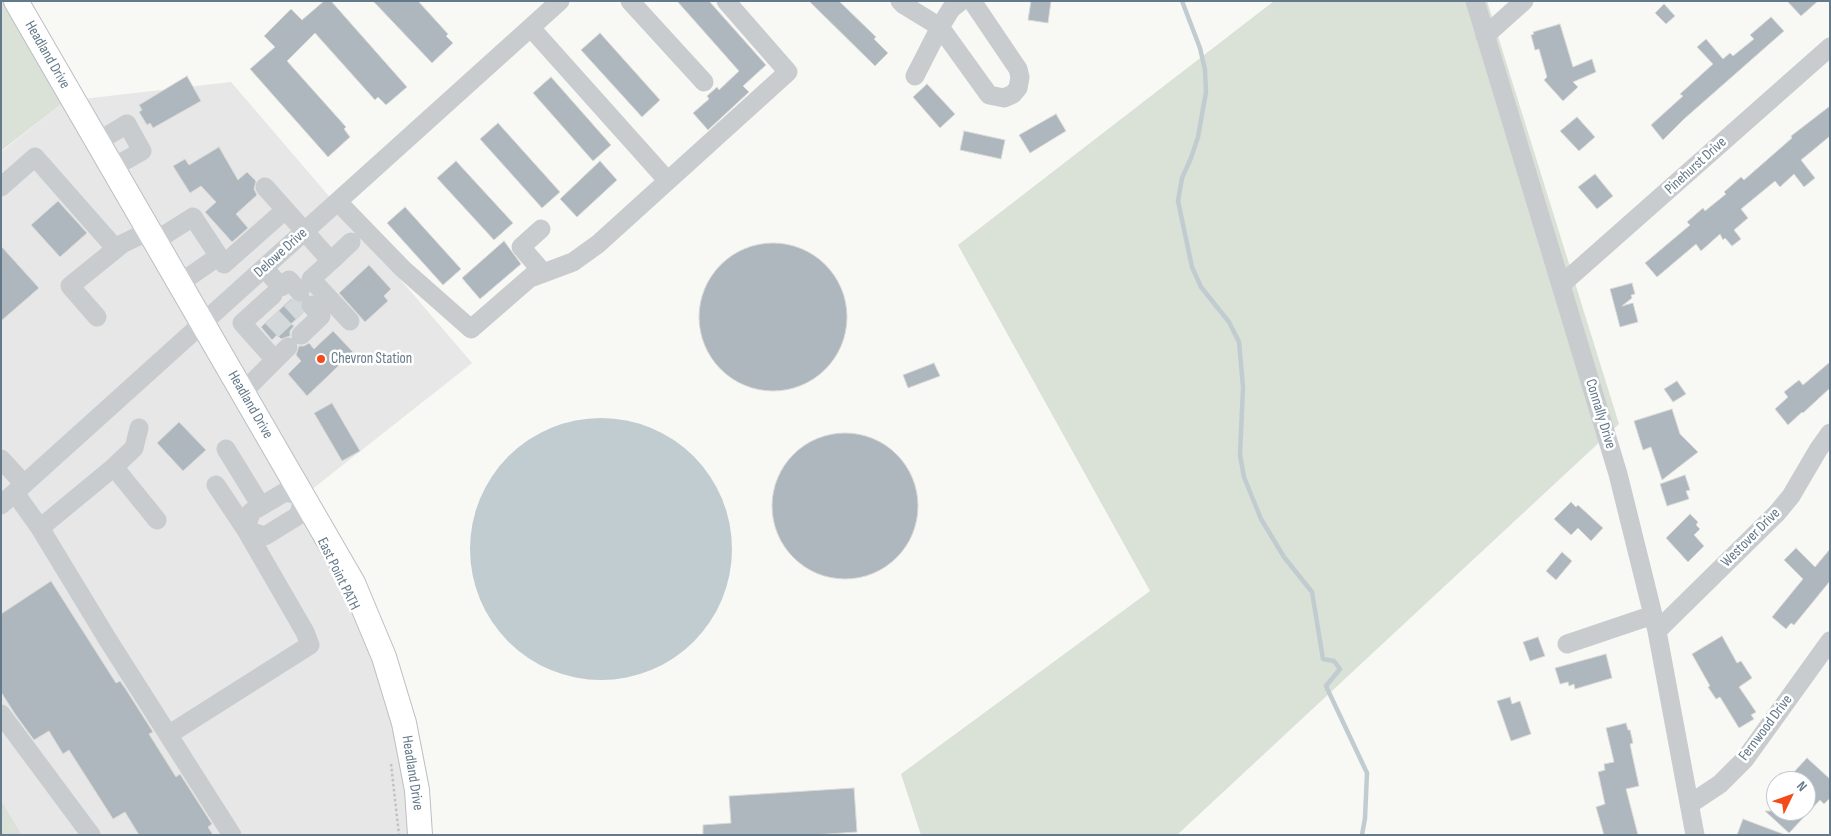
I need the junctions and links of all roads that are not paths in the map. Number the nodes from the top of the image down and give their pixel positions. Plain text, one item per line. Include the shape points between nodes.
1 (560, 1) edge
2 (630, 1) edge
3 (726, 1) edge
4 (900, 1) edge
5 (961, 1) edge
6 (972, 1) edge
7 (1475, 1) edge
8 (1524, 1) edge
9 (19, 2) edge
10 (940, 27) junction
11 (531, 28) junction
12 (1485, 36) junction
13 (1830, 47) edge
14 (915, 76) dead end
15 (704, 82) dead end
16 (97, 142) junction
17 (112, 168) junction
18 (667, 180) junction
19 (1, 187) edge
20 (265, 187) dead end
21 (338, 202) junction
22 (284, 210) junction
23 (541, 229) dead end
24 (305, 232) junction
25 (152, 236) junction
26 (351, 242) dead end
27 (116, 249) junction
28 (219, 256) junction
29 (331, 261) junction
30 (265, 269) junction
31 (530, 278) junction
32 (180, 283) junction
33 (1562, 284) junction
34 (291, 312) junction
35 (97, 316) dead end
36 (350, 321) dead end
37 (203, 324) junction
38 (275, 360) junction
39 (242, 392) junction
40 (139, 428) dead end
41 (1830, 433) edge
42 (226, 449) dead end
43 (1, 459) edge
44 (114, 467) junction
45 (216, 485) dead end
46 (13, 494) edge
47 (303, 496) junction
48 (261, 506) junction
49 (157, 520) dead end
50 (40, 528) junction
51 (246, 530) junction
52 (1655, 623) junction
53 (1830, 641) edge
54 (1567, 644) dead end
55 (1, 714) edge
56 (168, 735) junction
57 (1690, 804) junction
58 (91, 835) edge
59 (232, 835) edge
60 (420, 835) edge
61 (1695, 835) edge

1 - 11 street, Delowe Drive
2 - 15 street
3 - 18 street via 788,72
4 - 10 street
5 - 10 street
6 - 10 street via 1018,69 1018,88 1013,94 1004,98 989,95
7 - 12 street, Connally Drive
8 - 12 street
9 - 16 main road, Headland Drive
10 - 14 street
11 - 18 street
11 - 21 street, Delowe Drive
12 - 33 street, Connally Drive
13 - 33 street, Pinehurst Drive
16 - 17 main road, Headland Drive
16 - 17 street via 127,124 142,151
17 - 25 main road, Headland Drive
18 - 31 street via 598,244 573,262
19 - 27 street via 35,157
20 - 22 street
21 - 24 street, Delowe Drive
21 - 31 street via 403,269 471,329
22 - 24 street
22 - 28 street via 224,264
23 - 31 street via 521,247 540,269
24 - 29 street
24 - 30 street, Delowe Drive
25 - 27 street via 122,244
25 - 28 street via 193,217
25 - 32 main road, Headland Drive
26 - 29 street
27 - 35 street via 70,286
28 - 32 street
29 - 36 street via 311,279
30 - 34 street
30 - 37 street, Delowe Drive
32 - 37 main road, Headland Drive
33 - 52 street, Connally Drive via 1618,474
34 - 38 street
34 - 38 street via 242,323
37 - 39 main road, Headland Drive
37 - 46 street, Delowe Drive
38 - 39 street
39 - 47 main road, Headland Drive
40 - 44 street via 134,448
41 - 52 street, Westover Drive via 1792,496 1777,513
42 - 48 street
43 - 46 street
44 - 49 street
44 - 50 street
45 - 51 street
46 - 50 street
47 - 48 street via 285,492
47 - 51 street via 299,515 265,536
47 - 60 main road, Headland Drive via 352,583 384,657 404,723
48 - 51 street via 251,512
50 - 56 street
51 - 56 street via 310,644
52 - 54 street
52 - 57 street, Connally Drive
53 - 57 street, Fernwood Drive via 1744,759 1720,784
55 - 58 street
56 - 59 street
57 - 61 street, Connally Drive

